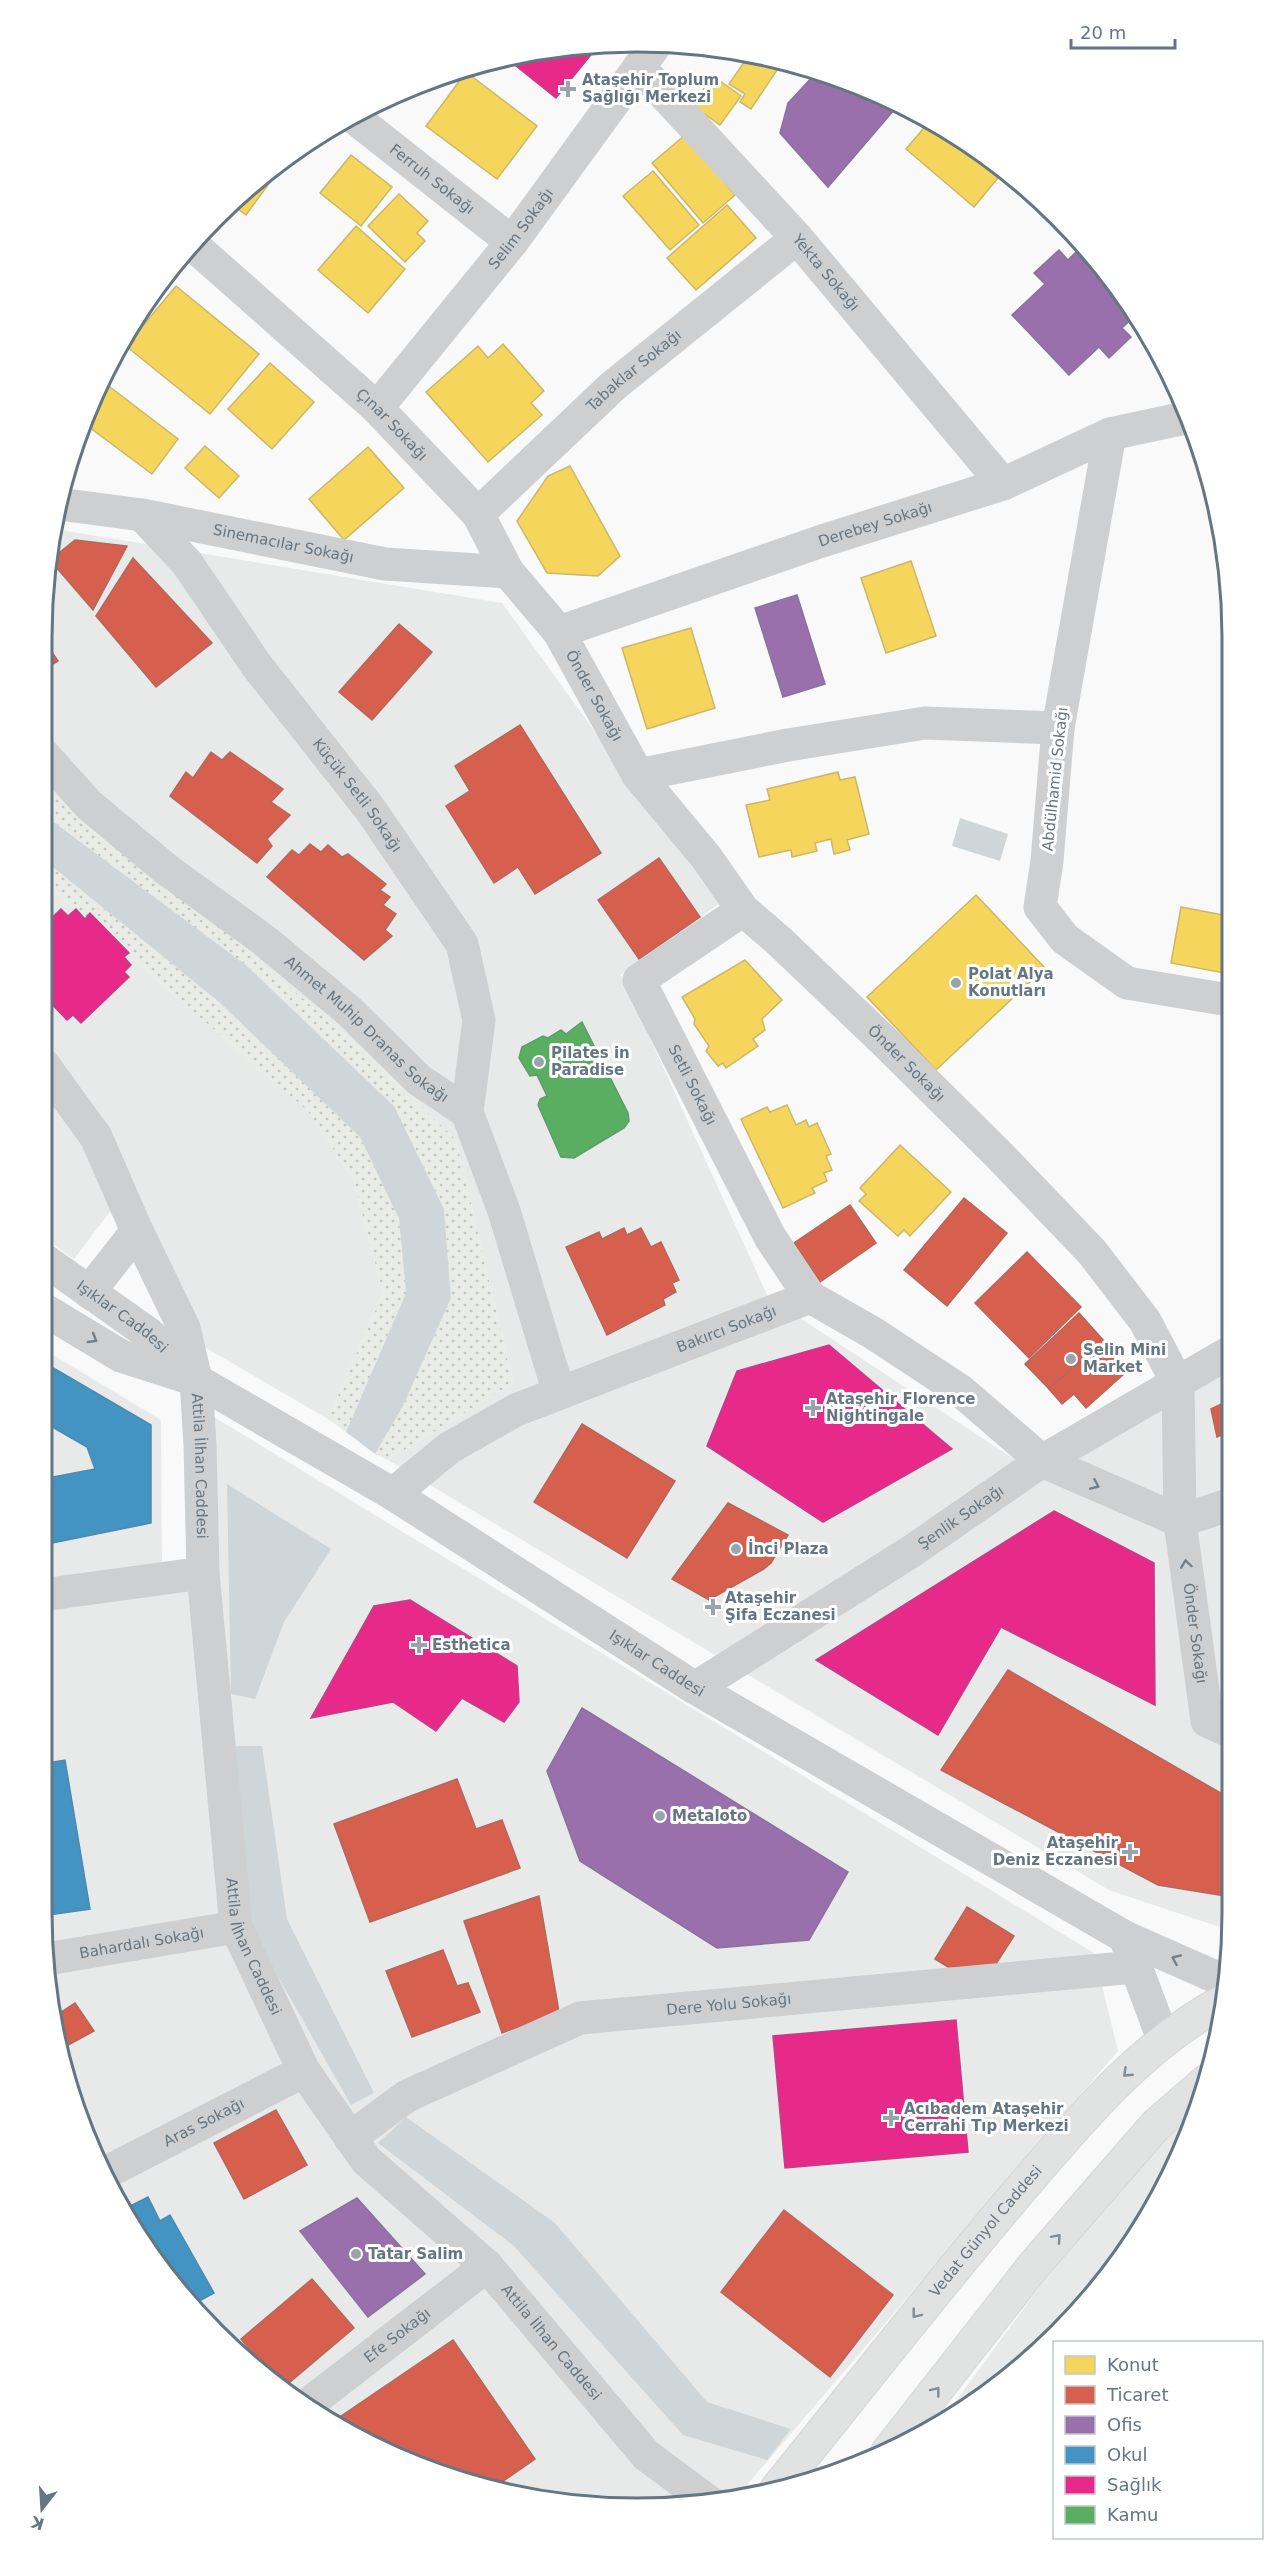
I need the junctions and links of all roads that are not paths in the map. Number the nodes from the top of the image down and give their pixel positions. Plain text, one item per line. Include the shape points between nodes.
1 (648, 56) edge
2 (361, 123) edge
3 (797, 238) junction
4 (512, 242) junction
5 (199, 251) edge
6 (377, 408) junction
7 (1180, 419) edge
8 (1110, 434) junction
9 (1003, 484) junction
10 (68, 505) edge
11 (478, 514) junction
12 (142, 515) junction
13 (508, 572) junction
14 (559, 632) junction
15 (1058, 728) junction
16 (52, 764) edge
17 (638, 775) junction
18 (743, 910) junction
19 (1222, 999) edge
20 (52, 1076) edge
21 (467, 1112) junction
22 (137, 1231) junction
23 (52, 1265) edge
24 (89, 1292) junction
25 (810, 1297) junction
26 (52, 1314) edge
27 (1222, 1357) edge
28 (196, 1380) junction
29 (1178, 1384) junction
30 (559, 1393) junction
31 (1042, 1461) junction
32 (393, 1494) junction
33 (1222, 1507) edge
34 (1180, 1521) junction
35 (203, 1573) junction
36 (52, 1594) edge
37 (696, 1688) junction
38 (1222, 1728) edge
39 (236, 1926) junction
40 (1130, 1952) junction
41 (55, 1958) edge
42 (1218, 1979) edge
43 (1214, 2007) edge
44 (1163, 2039) junction
45 (304, 2071) junction
46 (1195, 2091) edge
47 (350, 2139) junction
48 (112, 2170) edge
49 (487, 2266) junction
50 (312, 2400) edge
51 (901, 2436) edge
52 (784, 2480) edge
53 (699, 2495) edge

1 - 3 street, Yekta Sokağı
1 - 4 street, Selim Sokağı
2 - 4 street, Ferruh Sokağı
3 - 9 street, Yekta Sokağı
3 - 11 street, Tabaklar Sokağı via 613,386
4 - 6 street, Selim Sokağı
5 - 6 street, Çınar Sokağı
6 - 11 street, Çınar Sokağı
7 - 8 street, Derebey Sokağı
8 - 9 street, Derebey Sokağı
8 - 15 street, Abdülhamid Sokağı
9 - 14 street, Derebey Sokağı via 822,541
10 - 12 street, Sinemacılar Sokağı
11 - 13 street, Çınar Sokağı
12 - 13 street, Sinemacılar Sokağı via 385,564
12 - 21 street, Küçük Setli Sokağı via 187,563 257,666 370,809 462,944 479,1020
13 - 14 street, Çınar Sokağı
14 - 17 street, Önder Sokağı
15 - 17 street via 925,723
15 - 19 street, Abdülhamid Sokağı via 1040,907 1065,939 1127,983
16 - 21 street, Ahmet Muhip Dranas Sokağı via 89,805 349,1011 418,1080
17 - 18 street, Önder Sokağı via 706,857
18 - 25 street, Setli Sokağı via 639,980 770,1237
18 - 29 street, Önder Sokağı via 885,1041 1092,1252 1145,1321
20 - 22 street, Attila İlhan Caddesi via 96,1137
21 - 30 street via 504,1211
22 - 24 street
22 - 28 street, Attila İlhan Caddesi via 184,1328
23 - 24 street, Işıklar Caddesi
24 - 28 street, Işıklar Caddesi via 149,1334
25 - 30 street, Bakırcı Sokağı
25 - 31 street via 961,1391
26 -> 28 street, Işıklar Caddesi via 121,1356
27 - 29 street, Şenlik Sokağı
28 - 32 street, Işıklar Caddesi
28 - 35 street, Attila İlhan Caddesi
29 - 31 street, Şenlik Sokağı
29 - 34 street, Önder Sokağı
30 - 32 street, Bakırcı Sokağı via 516,1410 449,1448
31 -> 34 street
31 - 37 street, Şenlik Sokağı via 912,1551
32 - 37 street, Işıklar Caddesi
33 - 34 street
38 -> 34 street, Önder Sokağı via 1207,1721
35 - 36 street
35 - 39 street, Attila İlhan Caddesi
37 - 40 street, Işıklar Caddesi
39 - 41 street, Bahardalı Sokağı
39 - 45 street, Attila İlhan Caddesi
42 -> 40 street, Işıklar Caddesi
40 - 44 street
40 - 47 street, Dere Yolu Sokağı via 580,2018 407,2096
43 - 44 main road, Vedat Günyol Caddesi
44 -> 52 main road, Vedat Günyol Caddesi via 1098,2099 956,2264
45 - 47 street, Attila İlhan Caddesi
45 - 48 street, Aras Sokağı
51 -> 46 main road via 1035,2264 1156,2125
47 - 49 street, Attila İlhan Caddesi via 366,2160
49 - 50 street, Efe Sokağı
49 - 53 street, Attila İlhan Caddesi via 646,2455

